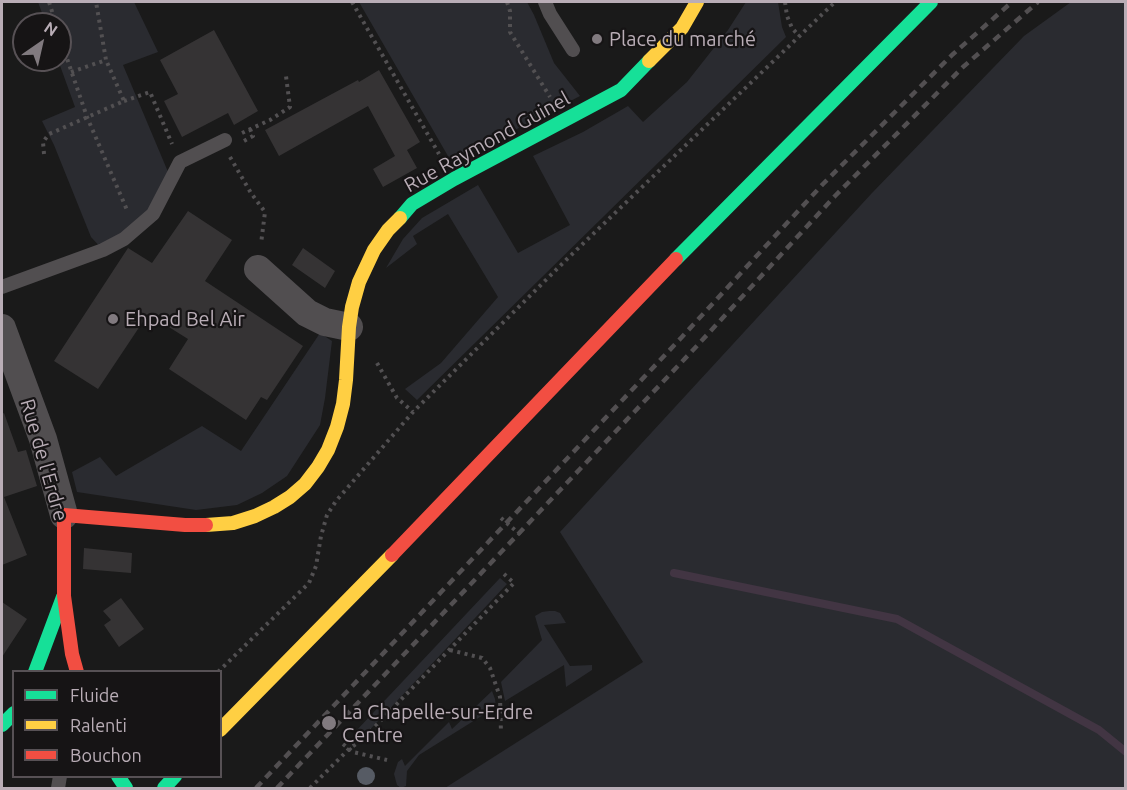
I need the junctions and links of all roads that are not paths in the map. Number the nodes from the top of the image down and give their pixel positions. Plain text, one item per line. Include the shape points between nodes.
1 (545, 2) edge
2 (697, 2) edge
3 (931, 2) edge
4 (573, 50) dead end
5 (228, 146) road end
6 (258, 269) road end
7 (2, 287) edge
8 (2, 328) edge
9 (349, 333) junction
10 (63, 515) junction
11 (64, 596) junction
12 (36, 670) edge
13 (76, 670) edge
14 (222, 728) edge

1 - 4 lane
2 - 9 street, Rue Raymond Guinel via 682,28 621,90 412,204 374,250 359,282
3 - 14 street
5 - 7 lane via 180,162 153,214 124,239
6 - 9 street via 307,313
8 - 10 street, Rue de l'Erdre via 43,439
9 - 10 street, Rue Raymond Guinel via 343,404 328,450 305,484 274,507 233,523 210,525
10 - 11 street, Rue de l'Erdre
11 - 12 street, Rue de l'Erdre
11 - 13 street, Rue de l'Erdre

